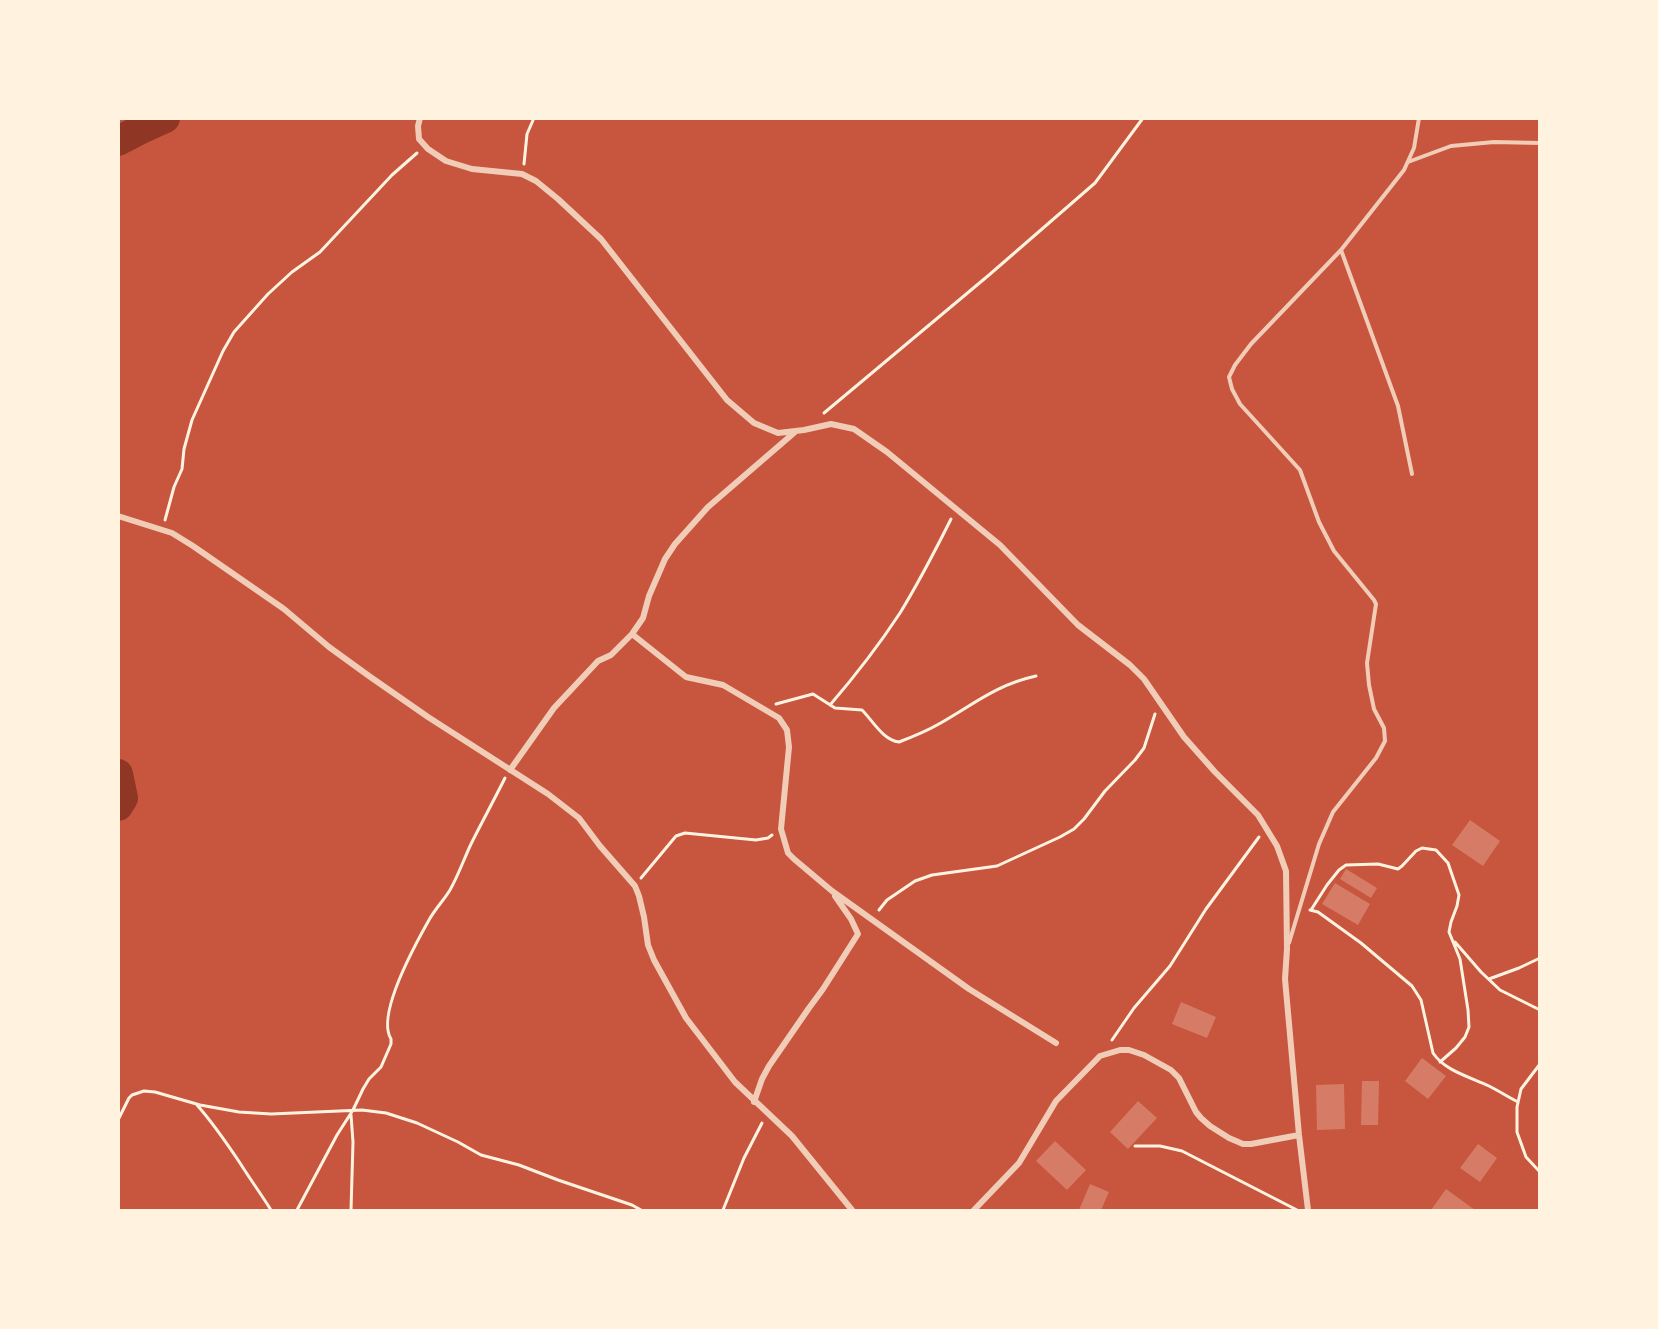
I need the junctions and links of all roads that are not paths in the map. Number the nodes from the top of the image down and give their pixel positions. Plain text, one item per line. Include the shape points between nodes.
1 (420, 118) edge
2 (1419, 118) edge
3 (1539, 143) edge
4 (1407, 162) junction
5 (1341, 250) junction
6 (797, 431) junction
7 (1412, 474) dead end
8 (118, 516) edge
9 (632, 634) junction
10 (510, 770) junction
11 (832, 891) junction
12 (1287, 949) junction
13 (1056, 1043) dead end
14 (754, 1102) junction
15 (1299, 1135) junction
16 (852, 1210) edge
17 (974, 1210) edge
18 (1308, 1210) edge

1 - 6 street via 419,139 446,160 472,169 522,174 551,193 601,239 727,400 754,423 778,433
2 - 4 lane via 1414,148
3 - 4 lane via 1451,146
4 - 5 lane
5 - 7 lane via 1398,406
5 - 12 lane via 1251,344 1229,377 1240,404 1300,470 1334,551 1376,604 1369,685 1385,741 1333,812 1319,844
6 - 9 street via 708,507 675,544 665,559 643,618
6 - 12 street via 831,423 854,429 887,452 1000,545 1078,625 1144,678 1185,737 1258,815 1277,846 1286,871
8 - 10 street via 171,533 193,546 284,609 369,676
9 - 10 street via 612,655 598,661 562,700
9 - 11 street via 686,677 723,685 778,718 787,730 789,747 781,829 788,853
10 - 14 street via 579,818 635,886 654,960 686,1018
11 - 13 street via 969,989
11 - 14 street via 858,934 769,1066
12 - 15 street via 1285,979
14 - 16 street via 792,1136
15 - 17 street via 1251,1144 1236,1141 1201,1118 1171,1070 1144,1055 1120,1050 1100,1056 1056,1101 1019,1163
15 - 18 street

